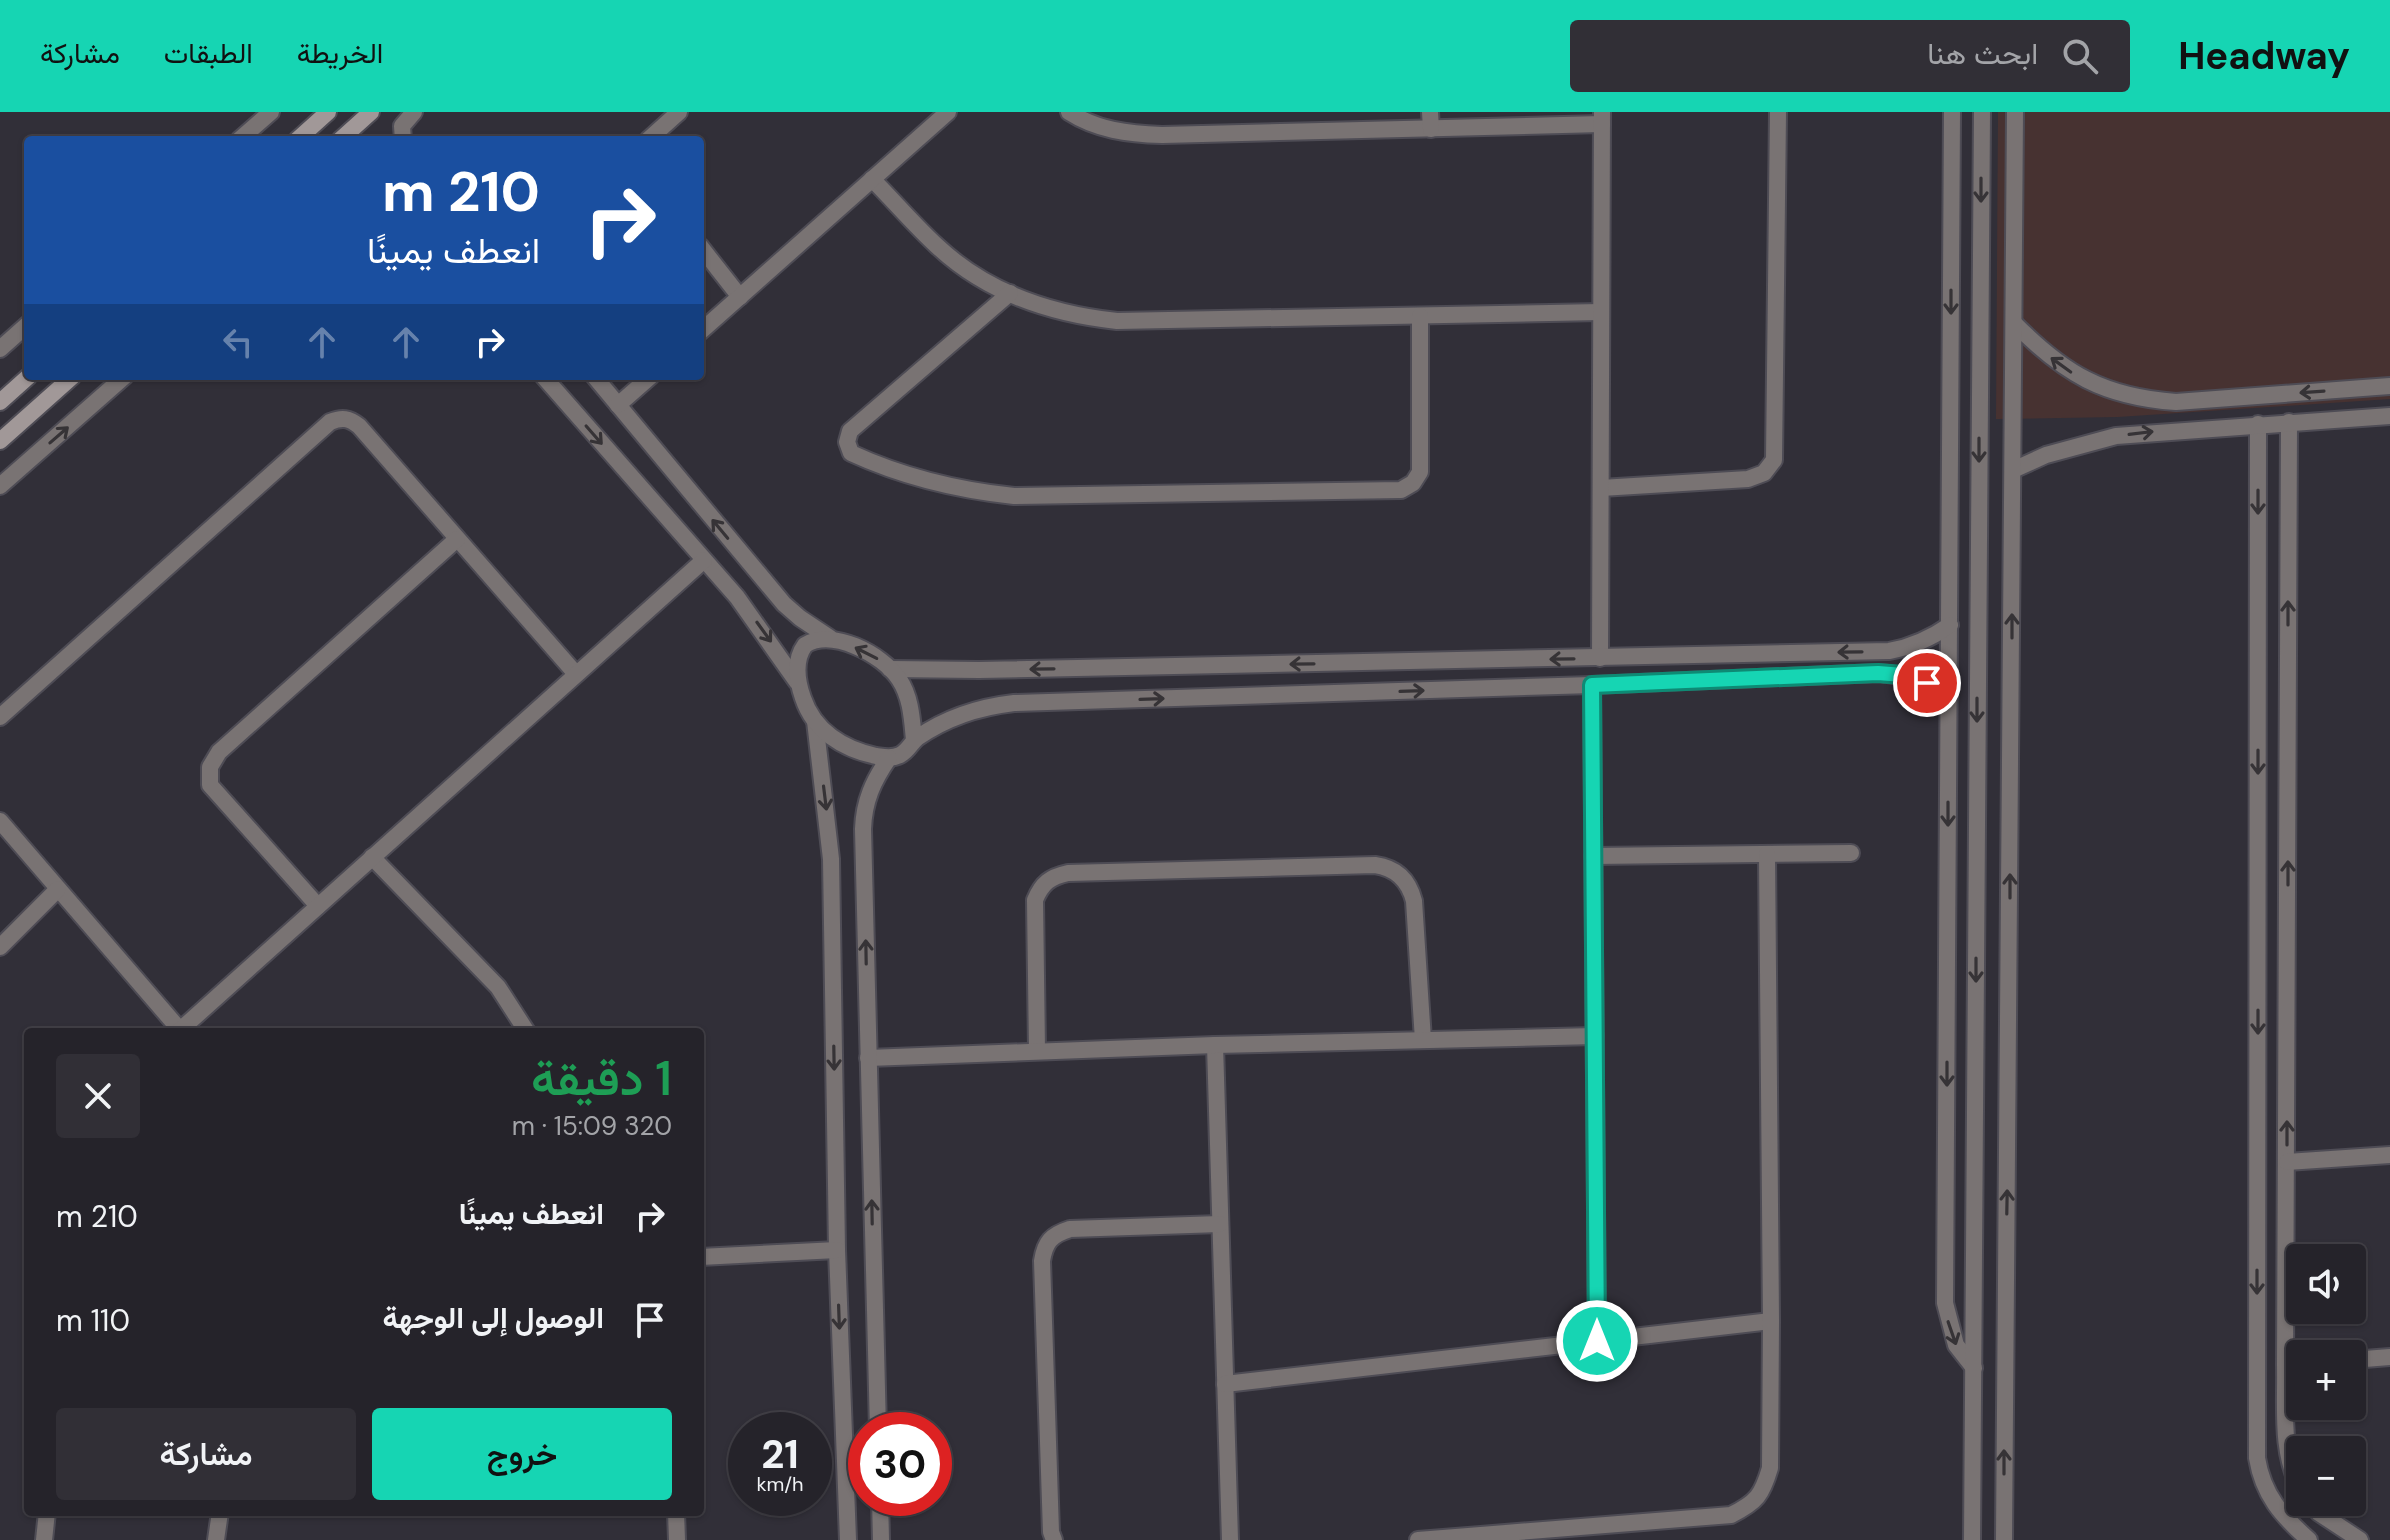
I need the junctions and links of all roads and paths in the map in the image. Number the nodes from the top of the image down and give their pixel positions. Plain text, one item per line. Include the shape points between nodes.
1 (271, 112) edge
2 (328, 112) edge
3 (371, 112) edge
4 (414, 112) edge
5 (679, 112) edge
6 (948, 112) edge
7 (1069, 112) edge
8 (1778, 112) edge
9 (1952, 112) edge
10 (1982, 112) edge
11 (2015, 112) edge
12 (1602, 118) edge
13 (1430, 120) edge
14 (244, 136) edge
15 (301, 136) edge
16 (344, 136) edge
17 (403, 136) edge
18 (652, 136) edge
19 (872, 179) junction
20 (704, 251) edge
21 (1010, 293) junction
22 (740, 297) junction
23 (1601, 312) junction
24 (1420, 316) junction
25 (2014, 323) junction
26 (24, 328) edge
27 (704, 328) edge
28 (0, 349) edge
29 (25, 380) edge
30 (69, 380) edge
31 (120, 380) edge
32 (546, 380) edge
33 (597, 380) edge
34 (646, 380) edge
35 (2390, 386) edge
36 (0, 402) edge
37 (618, 405) junction
38 (2390, 416) edge
39 (2289, 422) junction
40 (2258, 424) junction
41 (0, 441) edge
42 (2013, 470) junction
43 (0, 486) edge
44 (1601, 488) junction
45 (457, 539) junction
46 (704, 560) junction
47 (1950, 625) junction
48 (835, 641) junction
49 (1600, 658) junction
50 (890, 669) junction
51 (576, 674) junction
52 (799, 684) junction
53 (1592, 685) junction
54 (1949, 696) junction
55 (0, 717) edge
56 (815, 721) junction
57 (914, 740) junction
58 (889, 758) junction
59 (0, 821) edge
60 (1851, 853) dead end
61 (1767, 854) junction
62 (1593, 856) junction
63 (372, 857) junction
64 (58, 889) junction
65 (318, 906) junction
66 (0, 947) edge
67 (176, 1028) edge
68 (182, 1028) edge
69 (524, 1028) edge
70 (1595, 1036) junction
71 (1423, 1040) junction
72 (1215, 1045) junction
73 (1037, 1051) junction
74 (868, 1058) junction
75 (2390, 1155) edge
76 (2287, 1162) junction
77 (1220, 1224) junction
78 (837, 1250) junction
79 (704, 1257) edge
80 (1771, 1321) junction
81 (2291, 1340) edge
82 (1597, 1341) junction
83 (2390, 1357) edge
84 (2366, 1359) edge
85 (1974, 1368) junction
86 (1225, 1384) junction
87 (878, 1412) edge
88 (47, 1516) edge
89 (219, 1516) edge
90 (676, 1516) edge
91 (880, 1516) edge
92 (2324, 1516) edge
93 (44, 1540) edge
94 (216, 1540) edge
95 (677, 1540) edge
96 (848, 1540) edge
97 (881, 1540) edge
98 (1054, 1540) edge
99 (1230, 1540) edge
100 (1418, 1540) edge
101 (1972, 1540) edge
102 (2004, 1540) edge
103 (2309, 1540) edge
104 (2360, 1540) edge

1 - 14 street
2 - 15 main road
3 - 16 main road
4 - 17 street via 402,126
5 - 18 street
6 - 19 street
7 - 13 street via 1135,134
8 - 44 street via 1774,460 1764,473 1748,479
9 -> 47 street
10 -> 85 street
11 - 25 street
12 - 13 street
12 - 23 street
19 - 21 street via 938,247
19 - 22 street
20 - 22 street
21 - 24 street via 1066,313 1117,321
21 - 24 street via 850,431 851,453 925,481 1014,496 1401,490 1420,472
22 - 27 street
23 - 24 street
23 - 44 street
35 -> 25 street via 2146,400 2103,388 2062,368
25 - 42 street
26 - 28 street
29 - 36 main road
30 - 41 main road
43 -> 31 street
32 -> 46 street
33 - 37 street
34 - 37 street
48 -> 37 street via 784,604
38 - 39 street
39 - 40 street
76 -> 39 street
42 -> 40 street via 2116,436
40 -> 103 street via 2257,1458 2273,1504
102 -> 42 street
44 - 49 street
45 - 51 street
45 - 55 street via 359,426 340,418
45 - 65 street via 219,752 210,767 210,785
46 - 51 street
46 -> 52 street via 759,625
47 -> 49 street via 1911,647 1889,651
47 - 54 street
50 -> 48 street via 865,651
48 - 52 street via 805,645 797,661
49 -> 50 street
50 - 57 street via 906,693
51 - 63 street
52 - 56 street
53 - 54 street via 1878,673 1915,679
57 -> 53 street via 966,713 1014,703
53 - 62 street
54 -> 85 street via 1945,1303 1956,1345
56 - 58 street via 850,749
56 -> 78 street via 831,859
57 - 58 street
74 -> 58 street via 863,814 872,783
59 - 64 street
60 - 61 street
61 - 62 street
61 - 80 street
62 - 70 street
63 - 65 street
63 - 69 street via 498,987
64 - 66 street
64 - 67 street
65 - 68 street
70 - 71 street
70 - 82 street
71 - 72 street
71 - 73 street via 1414,901 1395,871 1375,865 1068,873 1053,876 1035,900
72 - 73 street
72 - 77 street
73 - 74 street
87 -> 74 street
75 - 76 street
76 - 81 street
77 - 86 street
77 - 98 street via 1070,1229 1055,1233 1044,1245
78 - 79 street
78 -> 96 street
80 - 82 street
80 - 100 street via 1770,1468 1764,1489 1751,1505 1731,1515
82 - 86 street
83 - 84 street
85 - 101 street
86 - 99 street
88 - 93 street
89 - 94 street
90 - 95 street
91 - 97 street
92 - 104 street

